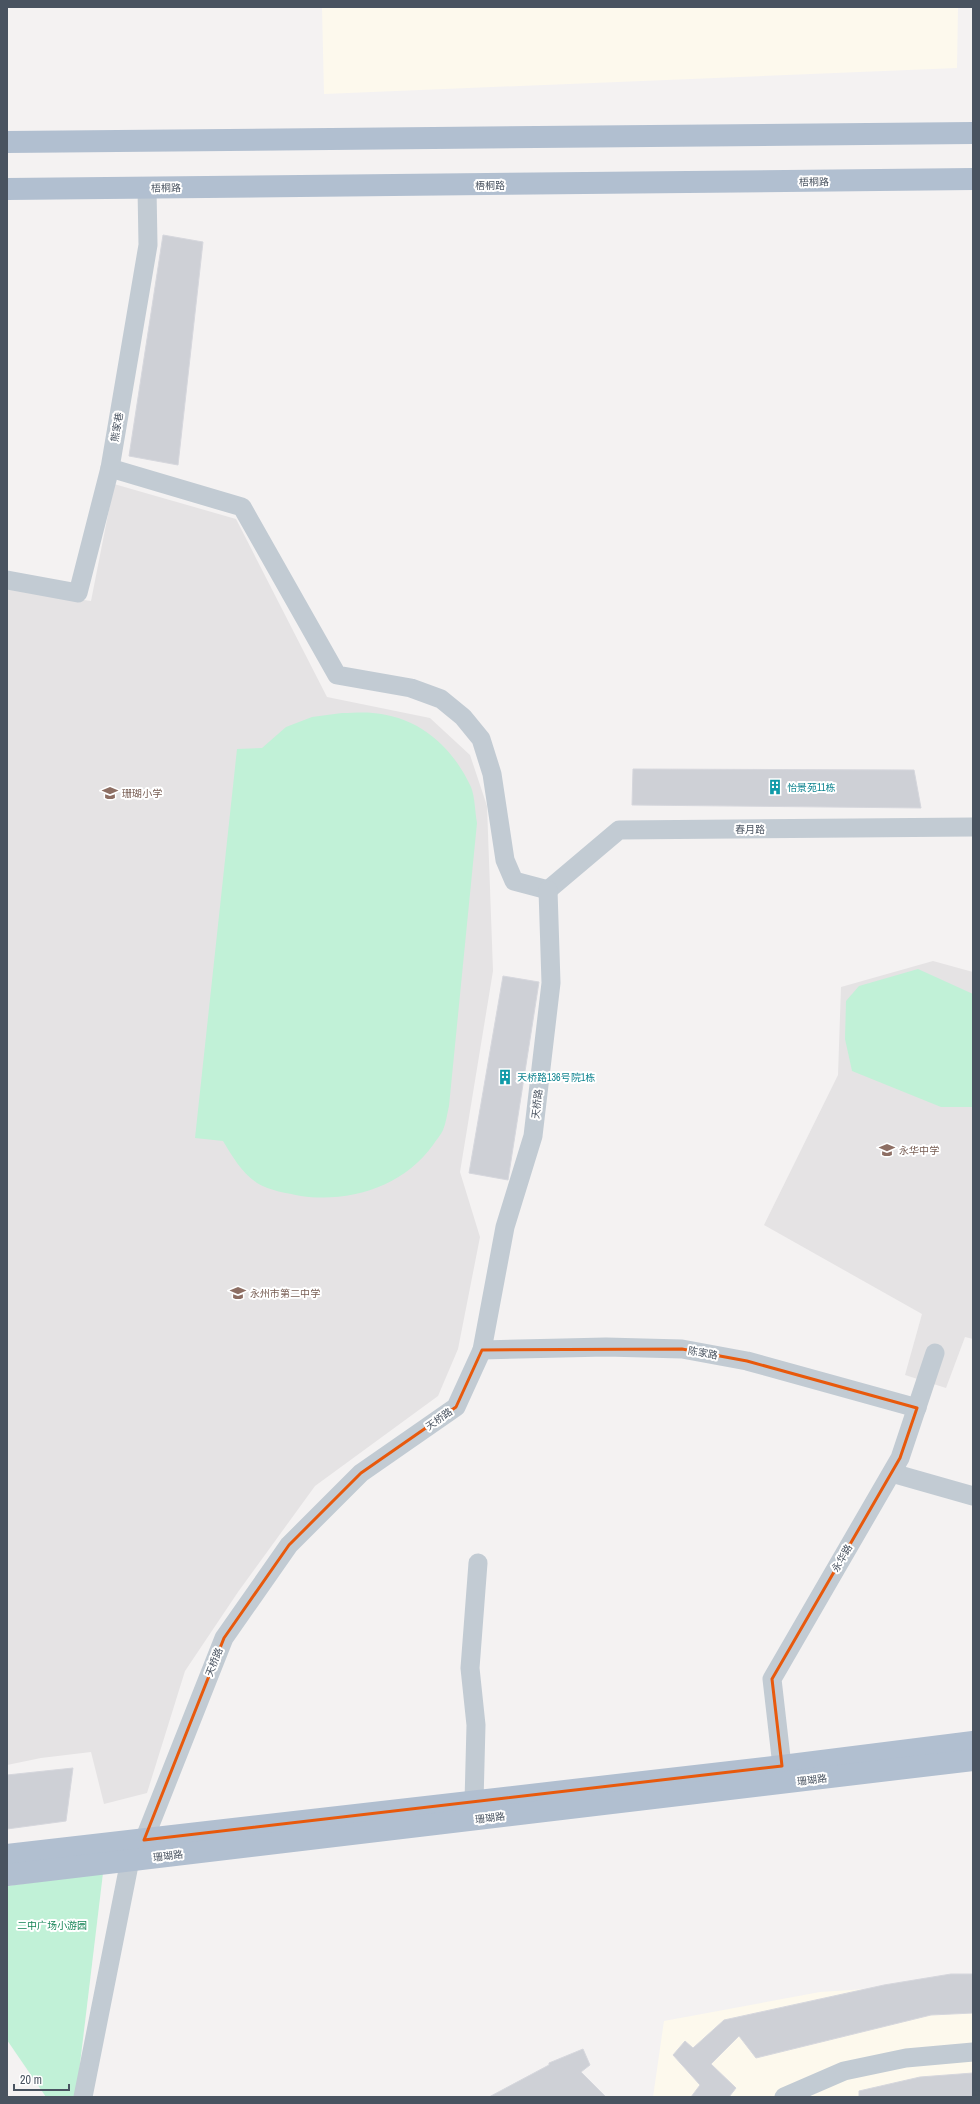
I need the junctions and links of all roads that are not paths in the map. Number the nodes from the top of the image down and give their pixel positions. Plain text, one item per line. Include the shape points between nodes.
1 (973, 133) edge
2 (7, 142) edge
3 (973, 179) edge
4 (147, 188) junction
5 (7, 189) edge
6 (110, 468) junction
7 (7, 580) edge
8 (973, 827) edge
9 (548, 890) junction
10 (482, 1350) junction
11 (935, 1353) dead end
12 (917, 1408) junction
13 (892, 1473) junction
14 (973, 1496) edge
15 (478, 1563) dead end
16 (973, 1742) edge
17 (973, 1760) edge
18 (782, 1766) junction
19 (474, 1802) junction
20 (144, 1840) junction
21 (7, 1855) edge
22 (130, 1860) junction
23 (7, 1875) edge
24 (973, 2052) edge
25 (83, 2097) edge
26 (784, 2097) edge

1 - 2 main road
3 - 4 main road, 梧桐路
4 - 5 main road, 梧桐路
4 - 6 street, 熊家巷 via 148,245
6 - 7 street, 熊家巷 via 78,593
6 - 9 street via 242,507 337,675 411,688 441,699 463,717 481,739 492,774 505,860 514,881
8 - 9 street, 春月路 via 619,830
9 - 10 street, 天桥路 via 551,983 533,1136 505,1228
10 - 12 street, 陈家路 via 606,1347 682,1349 747,1361
10 - 20 street, 天桥路 via 456,1407 361,1473 289,1545 224,1638
11 - 12 street, 永华路
12 - 13 street, 永华路 via 900,1458
13 - 14 street
13 - 18 street, 永华路 via 772,1678
15 - 19 street via 470,1668 476,1725
16 - 18 main road, 珊瑚路
17 - 22 main road, 珊瑚路
18 - 19 main road, 珊瑚路
19 - 20 main road, 珊瑚路
20 - 21 main road, 珊瑚路
22 - 23 main road, 珊瑚路
22 - 25 street
24 - 26 street via 906,2058 844,2071

